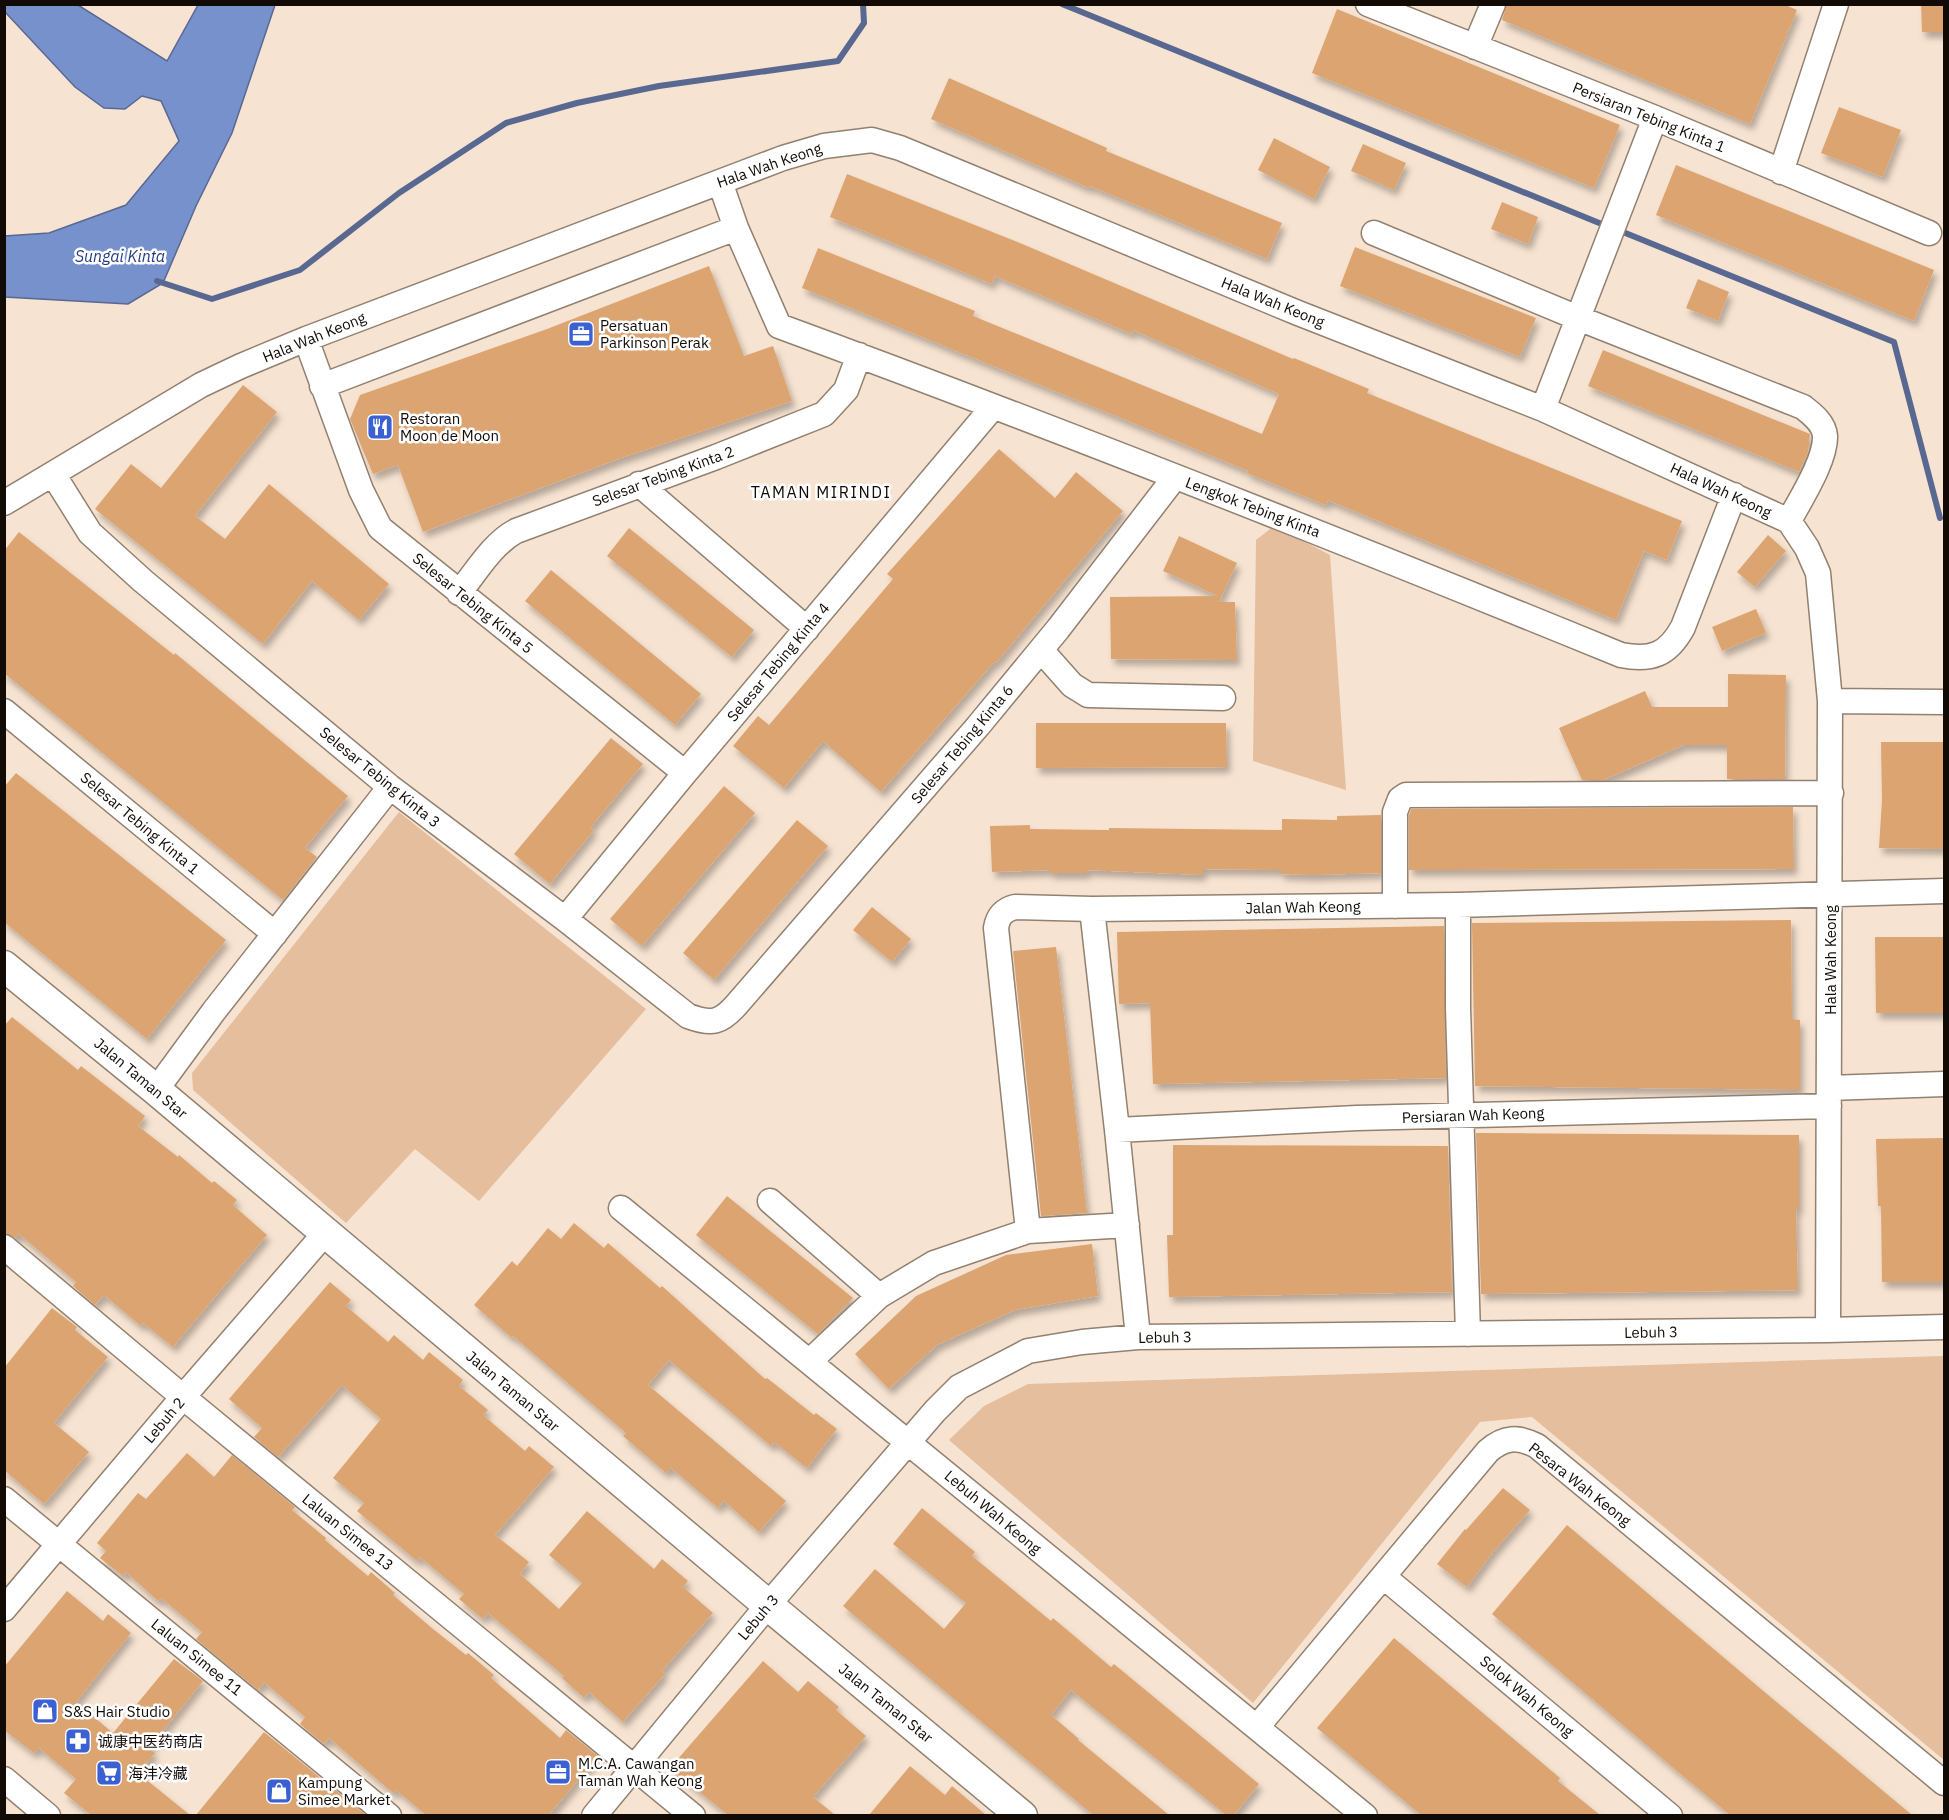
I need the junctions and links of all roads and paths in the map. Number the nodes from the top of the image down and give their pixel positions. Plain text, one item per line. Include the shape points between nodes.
1 (1368, 4) edge
2 (1492, 4) edge
3 (1836, 4) edge
4 (1475, 47) junction
5 (1655, 118) junction
6 (1781, 172) junction
7 (720, 182) junction
8 (736, 228) junction
9 (1374, 233) dead end
10 (1929, 233) dead end
11 (1578, 318) junction
12 (306, 339) junction
13 (860, 356) junction
14 (322, 386) junction
15 (993, 407) junction
16 (1543, 410) junction
17 (53, 474) junction
18 (1175, 477) junction
19 (639, 484) junction
20 (1734, 495) junction
21 (4, 503) edge
22 (1789, 521) junction
23 (459, 593) junction
24 (807, 629) junction
25 (1041, 650) junction
26 (1223, 698) dead end
27 (1830, 701) junction
28 (1944, 702) edge
29 (4, 711) edge
30 (685, 773) junction
31 (390, 787) junction
32 (1831, 793) junction
33 (1944, 891) edge
34 (1830, 895) junction
35 (1458, 905) junction
36 (1395, 906) junction
37 (1092, 909) junction
38 (566, 920) junction
39 (275, 934) junction
40 (4, 966) edge
41 (738, 1003) joint
42 (1944, 1084) edge
43 (156, 1090) junction
44 (1829, 1097) junction
45 (1463, 1115) junction
46 (1118, 1130) junction
47 (770, 1201) dead end
48 (621, 1208) dead end
49 (1127, 1225) junction
50 (1029, 1231) junction
51 (326, 1232) junction
52 (4, 1247) edge
53 (879, 1296) junction
54 (1944, 1327) edge
55 (1828, 1330) junction
56 (1468, 1334) junction
57 (1137, 1337) junction
58 (810, 1361) junction
59 (183, 1397) junction
60 (909, 1441) junction
61 (4, 1499) edge
62 (60, 1545) junction
63 (1384, 1577) junction
64 (768, 1605) junction
65 (4, 1609) edge
66 (1257, 1728) junction
67 (634, 1766) junction
68 (4, 1779) edge
69 (1944, 1783) edge
70 (48, 1815) edge
71 (389, 1815) edge
72 (594, 1815) edge
73 (693, 1815) edge
74 (1022, 1815) edge
75 (1365, 1815) edge
76 (1670, 1815) edge

1 - 4 street, Persiaran Tebing Kinta 1
2 - 4 street
3 - 6 street
4 - 5 street, Persiaran Tebing Kinta 1
5 - 6 street, Persiaran Tebing Kinta 1
5 - 11 street
6 - 10 street, Persiaran Tebing Kinta 1
7 - 8 street, Lengkok Tebing Kinta
7 - 12 street, Hala Wah Keong
7 - 16 street, Hala Wah Keong via 824,146 872,140 900,148
8 - 13 street, Lengkok Tebing Kinta via 779,326
8 - 14 street
9 - 11 street
11 - 16 street
11 - 22 street via 1803,407 1819,420 1825,435 1820,461
12 - 14 street, Selesar Tebing Kinta 5
12 - 17 street, Hala Wah Keong via 201,385
13 - 15 street, Lengkok Tebing Kinta
13 - 19 street, Selesar Tebing Kinta 2 via 846,390 824,414
14 - 23 street, Selesar Tebing Kinta 5 via 378,525
15 - 18 street, Lengkok Tebing Kinta
15 - 24 street, Selesar Tebing Kinta 4
16 - 20 street, Hala Wah Keong
17 - 21 street, Hala Wah Keong
17 - 31 street, Selesar Tebing Kinta 3 via 90,533
18 - 20 street, Lengkok Tebing Kinta via 1636,658 1665,651 1676,640
18 - 25 street, Selesar Tebing Kinta 6
19 - 23 street, Selesar Tebing Kinta 2 via 505,537
19 - 24 street
20 - 22 street, Hala Wah Keong
22 - 27 street, Hala Wah Keong via 1818,573
23 - 30 street, Selesar Tebing Kinta 5
24 - 30 street, Selesar Tebing Kinta 4
25 - 26 street via 1072,685 1088,695
25 - 41 street, Selesar Tebing Kinta 6
27 - 28 street
27 - 32 street, Hala Wah Keong
29 - 39 street, Selesar Tebing Kinta 1
30 - 38 street, Selesar Tebing Kinta 4
31 - 38 street, Selesar Tebing Kinta 3
31 - 39 street
32 - 34 street, Hala Wah Keong
32 - 36 street via 1406,795 1395,812
33 - 34 street, Jalan Wah Keong
34 - 35 street, Jalan Wah Keong
34 - 44 street, Hala Wah Keong
35 - 36 street, Jalan Wah Keong
35 - 45 street
36 - 37 street, Jalan Wah Keong
37 - 46 street
37 - 50 street, Jalan Wah Keong via 1015,907 1001,913 997,920
38 - 41 street, Selesar Tebing Kinta 3 via 688,1016 702,1022 716,1021 727,1016
39 - 43 street
40 - 43 street, Jalan Taman Star
42 - 44 street, Persiaran Wah Keong
43 - 51 street, Jalan Taman Star
44 - 45 street, Persiaran Wah Keong
44 - 55 street, Hala Wah Keong
45 - 46 street, Persiaran Wah Keong
45 - 56 street
46 - 49 street
47 - 53 street
48 - 58 street, Lebuh Wah Keong
49 - 50 street
49 - 57 street
50 - 53 street via 934,1263
51 - 59 street, Lebuh 2
51 - 64 street, Jalan Taman Star
52 - 59 street, Laluan Simee 13
53 - 58 street
54 - 55 street, Lebuh 3
55 - 56 street, Lebuh 3
56 - 57 street, Lebuh 3
57 - 60 street, Lebuh 3 via 1028,1351 959,1387
58 - 60 street, Lebuh Wah Keong
59 - 62 street, Lebuh 2
59 - 67 street, Laluan Simee 13
60 - 64 street, Lebuh 3
60 - 66 street, Lebuh Wah Keong
61 - 62 street, Laluan Simee 11
62 - 65 street, Lebuh 2
62 - 71 street, Laluan Simee 11
63 - 66 street, Pesara Wah Keong
63 - 69 street, Pesara Wah Keong via 1488,1451 1506,1439 1527,1441
63 - 76 street, Solok Wah Keong
64 - 67 street, Lebuh 3
64 - 74 street, Jalan Taman Star
66 - 75 street, Lebuh Wah Keong
67 - 72 street, Lebuh 3
67 - 73 street, Laluan Simee 13
68 - 70 street

